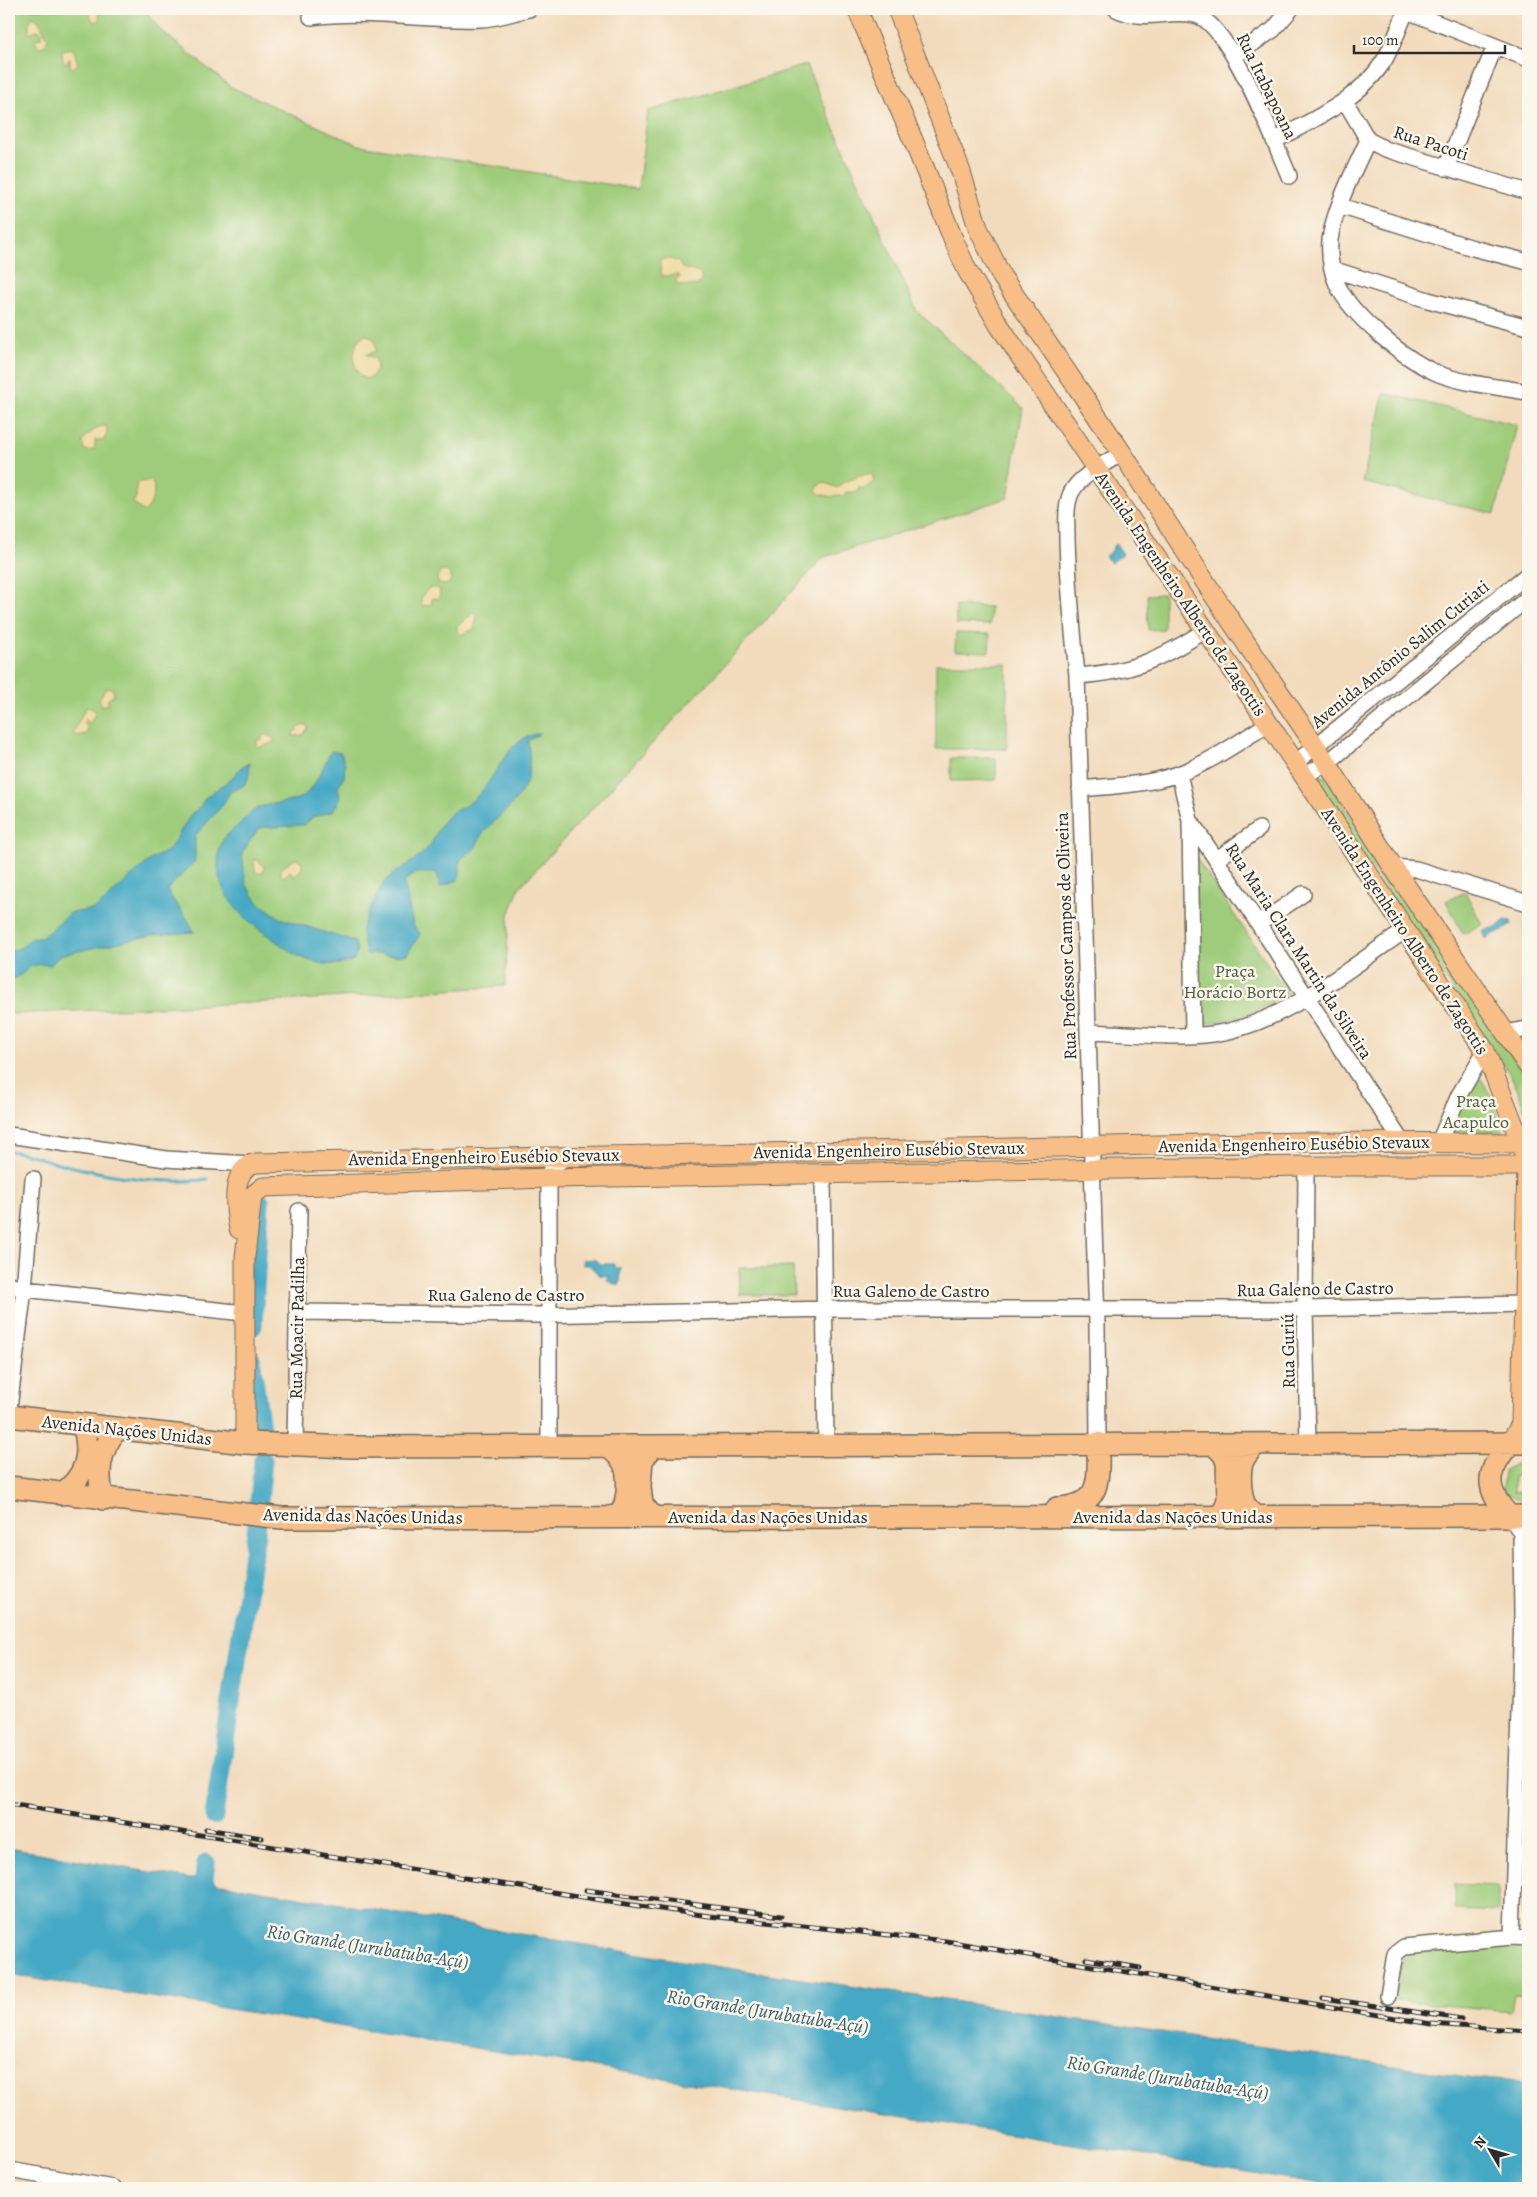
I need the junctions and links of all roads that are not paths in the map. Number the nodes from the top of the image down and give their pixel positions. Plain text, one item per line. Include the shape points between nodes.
1 (528, 9) edge
2 (857, 9) edge
3 (897, 9) edge
4 (1116, 9) edge
5 (1291, 9) edge
6 (1405, 9) edge
7 (342, 11) edge
8 (418, 13) edge
9 (311, 17) dead end
10 (1495, 46) junction
11 (1234, 56) junction
12 (1528, 59) edge
13 (1345, 101) junction
14 (1368, 140) junction
15 (1274, 142) junction
16 (1446, 168) junction
17 (1289, 176) dead end
18 (1528, 192) edge
19 (1340, 206) junction
20 (1528, 262) edge
21 (1332, 270) junction
22 (1528, 327) edge
23 (1528, 392) edge
24 (1122, 453) junction
25 (1098, 469) junction
26 (1528, 574) edge
27 (1506, 593) junction
28 (1526, 602) edge
29 (1466, 625) junction
30 (1206, 630) junction
31 (1479, 638) junction
32 (1076, 676) junction
33 (1351, 718) junction
34 (1268, 724) junction
35 (1360, 736) junction
36 (1316, 747) junction
37 (1327, 763) junction
38 (1299, 770) junction
39 (1179, 774) junction
40 (1080, 789) junction
41 (1190, 820) junction
42 (1259, 829) dead end
43 (1217, 859) junction
44 (1393, 867) junction
45 (1303, 894) dead end
46 (1528, 903) edge
47 (1260, 923) junction
48 (1406, 930) junction
49 (1305, 997) junction
50 (1528, 1029) edge
51 (1088, 1032) junction
52 (1504, 1033) junction
53 (1193, 1036) junction
54 (1485, 1052) junction
55 (1528, 1066) edge
56 (9, 1135) edge
57 (1324, 1142) junction
58 (1402, 1142) junction
59 (1439, 1142) junction
60 (1525, 1143) edge
61 (1091, 1146) junction
62 (1017, 1148) junction
63 (570, 1156) junction
64 (214, 1161) junction
65 (253, 1164) junction
66 (1306, 1166) junction
67 (1528, 1166) edge
68 (1092, 1171) junction
69 (990, 1172) junction
70 (823, 1174) junction
71 (33, 1178) dead end
72 (549, 1178) junction
73 (238, 1179) junction
74 (262, 1187) junction
75 (299, 1211) dead end
76 (245, 1257) junction
77 (9, 1285) edge
78 (24, 1289) junction
79 (1524, 1304) junction
80 (1305, 1308) junction
81 (825, 1309) junction
82 (1096, 1309) junction
83 (298, 1312) junction
84 (244, 1313) junction
85 (550, 1314) junction
86 (9, 1408) edge
87 (9, 1416) edge
88 (84, 1425) junction
89 (117, 1429) junction
90 (250, 1443) junction
91 (1098, 1443) junction
92 (1519, 1443) edge
93 (1214, 1444) junction
94 (1257, 1444) junction
95 (1308, 1444) junction
96 (289, 1446) junction
97 (608, 1446) junction
98 (654, 1446) junction
99 (826, 1446) junction
100 (549, 1447) junction
101 (9, 1487) edge
102 (60, 1494) junction
103 (103, 1499) junction
104 (1519, 1516) edge
105 (609, 1517) junction
106 (653, 1517) junction
107 (990, 1517) junction
108 (1219, 1517) junction
109 (1257, 1517) junction
110 (1512, 1937) junction
111 (1528, 1938) edge
112 (1388, 1996) dead end
113 (9, 2170) edge
114 (93, 2187) edge
115 (113, 2188) edge

1 - 8 street via 482,19
2 - 25 main road, Avenida Engenheiro Alberto de Zagottis via 967,270 999,325
3 - 24 main road, Avenida Engenheiro Alberto de Zagottis via 961,172 978,228 1002,278
4 - 11 street, Rua Itabapoana via 1143,16 1196,15 1217,30
5 - 11 street via 1273,30
6 - 10 street
6 - 13 street via 1385,58 1363,86
7 - 8 street
7 - 9 street
10 - 12 street
10 - 16 street
11 - 15 street, Rua Itabapoana
13 - 14 street, Rua Pacoti
13 - 15 street
14 - 16 street, Rua Pacoti via 1385,149
14 - 19 street
15 - 17 street, Rua Itabapoana
16 - 18 street, Rua Pacoti
19 - 20 street
19 - 21 street via 1330,237
21 - 22 street
21 - 23 street via 1336,284 1357,312 1420,366 1441,375
24 - 25 street, Rua Professor Campos de Oliveira
24 - 36 main road, Avenida Engenheiro Alberto de Zagottis
25 - 30 main road, Avenida Engenheiro Alberto de Zagottis
25 - 32 street, Rua Professor Campos de Oliveira via 1079,482 1068,504 1068,572
26 - 27 street, Avenida Antônio Salim Curiati
27 - 28 street
27 - 29 street, Avenida Antônio Salim Curiati
28 - 31 street
29 - 31 street
29 - 33 street, Avenida Antônio Salim Curiati
30 - 32 street via 1169,653 1131,668
30 - 34 main road, Avenida Engenheiro Alberto de Zagottis
31 - 35 street
32 - 40 street, Rua Professor Campos de Oliveira
33 - 35 street via 1349,728
33 - 36 street, Avenida Antônio Salim Curiati
34 - 38 main road, Avenida Engenheiro Alberto de Zagottis
34 - 39 street
35 - 37 street
36 - 37 main road, Avenida Engenheiro Alberto de Zagottis
36 - 38 street, Avenida Antônio Salim Curiati
37 - 38 street
37 - 44 main road, Avenida Engenheiro Alberto de Zagottis
38 - 48 main road, Avenida Engenheiro Alberto de Zagottis
39 - 40 street via 1123,786
39 - 41 street, Rua Maria Clara Martin da Silveira
40 - 51 street, Rua Professor Campos de Oliveira
41 - 43 street, Rua Maria Clara Martin da Silveira
41 - 53 street
42 - 43 street
43 - 47 street, Rua Maria Clara Martin da Silveira
44 - 46 street via 1416,869
44 - 52 main road, Avenida Engenheiro Alberto de Zagottis
45 - 47 street
47 - 49 street, Rua Maria Clara Martin da Silveira
48 - 49 street
48 - 54 main road, Avenida Engenheiro Alberto de Zagottis
49 - 53 street via 1240,1028
49 - 58 street, Rua Maria Clara Martin da Silveira
50 - 52 street
51 - 53 street
51 - 61 street, Rua Professor Campos de Oliveira
52 - 55 main road, Avenida Engenheiro Alberto de Zagottis
54 - 59 street via 1459,1095
54 - 60 main road, Avenida Engenheiro Alberto de Zagottis
56 - 64 street, Avenida Engenheiro Eusébio Stevaux via 166,1159
57 - 58 main road, Avenida Engenheiro Eusébio Stevaux
57 - 61 main road, Avenida Engenheiro Eusébio Stevaux
57 - 66 main road via 1309,1155
58 - 59 main road, Avenida Engenheiro Eusébio Stevaux
59 - 60 main road, Avenida Engenheiro Eusébio Stevaux
60 - 67 main road, Avenida Engenheiro Alberto de Zagottis
61 - 62 main road, Avenida Engenheiro Eusébio Stevaux
61 - 68 street, Rua Professor Campos de Oliveira
62 - 63 main road, Avenida Engenheiro Eusébio Stevaux
62 - 69 main road via 1005,1168
63 - 65 main road, Avenida Engenheiro Eusébio Stevaux
63 - 72 street via 555,1164
64 - 65 street, Avenida Engenheiro Eusébio Stevaux
64 - 73 street, Avenida Engenheiro Eusébio Stevaux
65 - 73 main road via 242,1171
65 - 74 street via 264,1172
66 - 67 main road, Avenida Engenheiro Eusébio Stevaux
66 - 68 main road, Avenida Engenheiro Eusébio Stevaux
66 - 80 street, Rua Guriú
67 - 79 main road, Avenida Engenheiro Alberto de Zagottis
68 - 69 main road, Avenida Engenheiro Eusébio Stevaux
68 - 82 street, Rua Professor Campos de Oliveira
69 - 70 main road, Avenida Engenheiro Eusébio Stevaux
70 - 72 main road, Avenida Engenheiro Eusébio Stevaux
70 - 81 street
71 - 78 street
72 - 74 main road, Avenida Engenheiro Eusébio Stevaux
72 - 85 street
73 - 74 street, Avenida Engenheiro Eusébio Stevaux
73 - 76 main road via 238,1226
74 - 76 main road via 252,1196
75 - 83 street, Rua Moacir Padilha
76 - 84 main road
77 - 78 street
78 - 84 street
78 - 86 street
79 - 80 street, Rua Galeno de Castro
79 - 92 main road, Avenida Engenheiro Alberto de Zagottis
80 - 82 street, Rua Galeno de Castro
80 - 95 street, Rua Guriú
81 - 82 street, Rua Galeno de Castro
81 - 85 street, Rua Galeno de Castro
81 - 99 street
82 - 91 street, Rua Professor Campos de Oliveira
83 - 85 street, Rua Galeno de Castro
83 - 96 street, Rua Moacir Padilha
84 - 90 main road
85 - 100 street
87 - 88 highway, Avenida Nações Unidas
88 - 89 highway, Avenida Nações Unidas
88 - 102 highway via 88,1450 86,1467 73,1486
89 - 90 highway, Avenida Nações Unidas
89 - 103 highway via 102,1452 99,1483
90 - 96 highway
91 - 93 highway
91 - 99 highway
91 - 107 highway via 1098,1485 1085,1502 1068,1508 1000,1511
92 - 95 highway
92 - 104 highway via 1493,1467 1490,1486 1496,1501
93 - 94 highway
93 - 108 highway via 1227,1462 1228,1498
94 - 95 highway
94 - 109 highway via 1242,1463 1241,1483 1243,1501
96 - 100 highway
97 - 98 highway
97 - 100 highway
97 - 105 highway via 622,1459 626,1470 625,1507 619,1515
98 - 99 highway
98 - 106 highway via 642,1460 640,1486 642,1504
101 - 102 highway, Avenida das Nações Unidas
102 - 103 highway, Avenida das Nações Unidas
103 - 105 highway, Avenida das Nações Unidas via 282,1518
104 - 109 highway, Avenida das Nações Unidas
104 - 110 street via 1522,1596
105 - 106 highway, Avenida das Nações Unidas
106 - 107 highway, Avenida das Nações Unidas
107 - 108 highway, Avenida das Nações Unidas
108 - 109 highway, Avenida das Nações Unidas
110 - 111 street
110 - 112 street via 1404,1947 1396,1954
113 - 114 street
114 - 115 street

